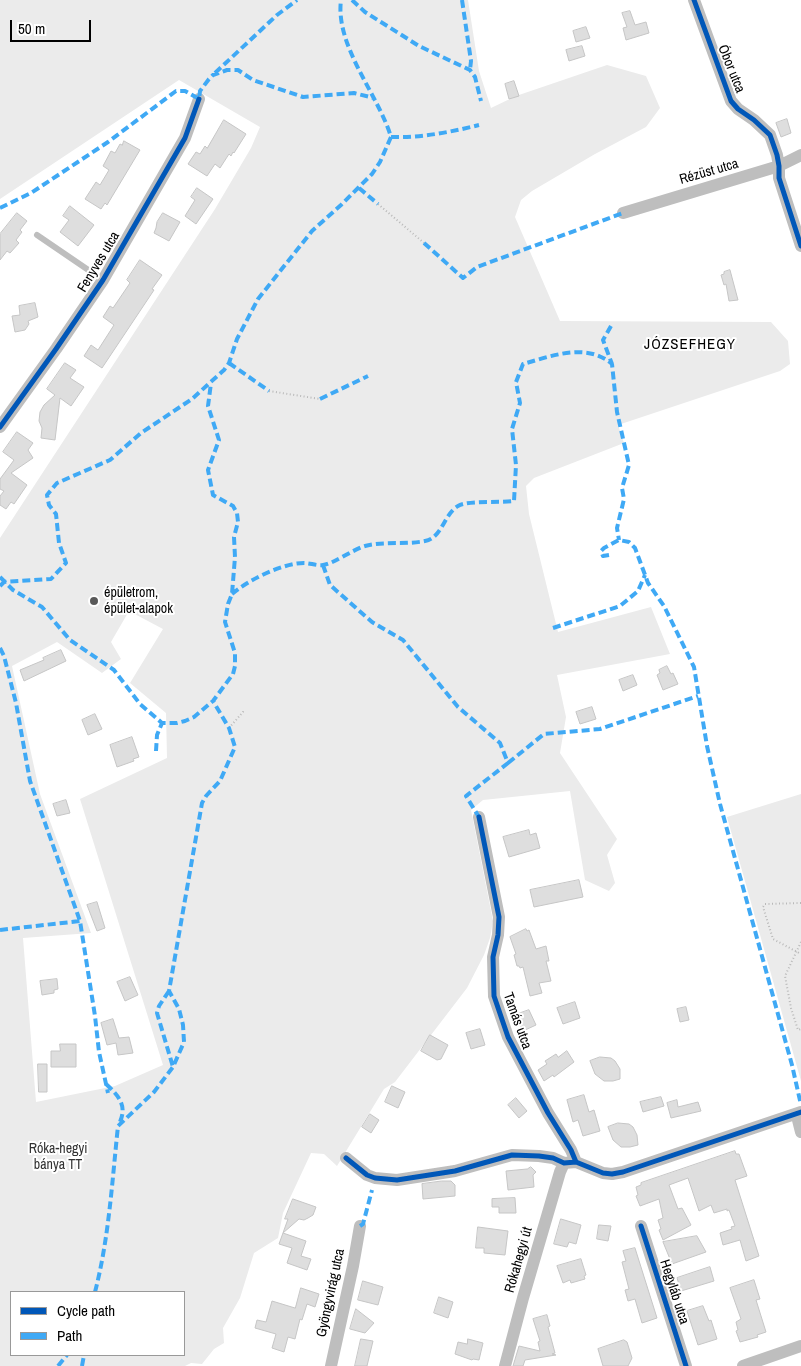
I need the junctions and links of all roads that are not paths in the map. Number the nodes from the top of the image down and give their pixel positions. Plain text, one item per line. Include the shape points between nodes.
1 (694, 0) edge
2 (199, 99) dead end
3 (801, 155) edge
4 (779, 166) junction
5 (623, 213) dead end
6 (37, 235) dead end
7 (801, 246) edge
8 (103, 280) junction
9 (2, 420) edge
10 (479, 816) dead end
11 (801, 1113) edge
12 (801, 1132) edge
13 (346, 1158) dead end
14 (570, 1163) junction
15 (360, 1226) dead end
16 (641, 1226) dead end
17 (801, 1346) edge
18 (331, 1366) edge
19 (505, 1366) edge
20 (686, 1366) edge
21 (743, 1366) edge

1 - 4 street, Óbor utca via 731,101 770,135
2 - 8 street, Fenyves utca via 185,138
3 - 4 street, Rézüst utca
4 - 5 street, Rézüst utca
4 - 7 street, Óbor utca via 779,178
6 - 8 lane
8 - 9 street, Fenyves utca via 56,350
10 - 14 street, Tamás utca via 499,918 493,957 494,996 508,1037 571,1150
11 - 12 street via 798,1120
11 - 14 street via 623,1172 603,1173
13 - 14 street via 366,1175 397,1180 455,1170 512,1155 539,1156
14 - 19 street, Rókahegyi út via 558,1181
15 - 18 street, Gyöngyvirág utca
16 - 20 street, Hegyláb utca
17 - 21 street

